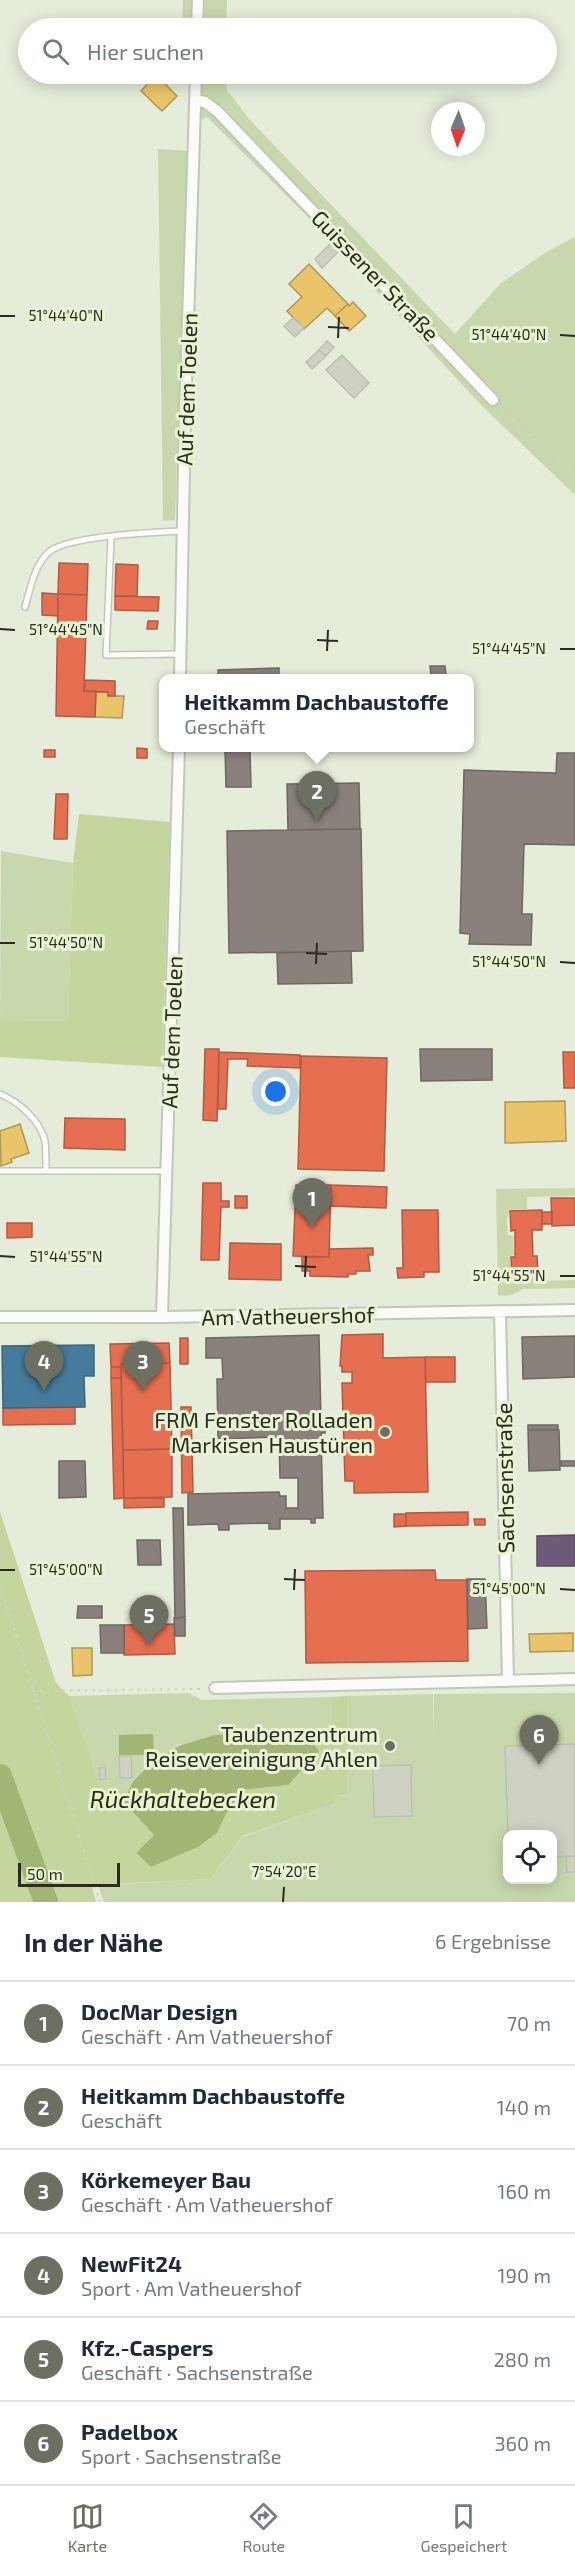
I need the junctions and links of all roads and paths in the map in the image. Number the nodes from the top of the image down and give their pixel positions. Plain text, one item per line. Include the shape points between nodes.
1 (198, 0) edge
2 (197, 18) edge
3 (196, 84) edge
4 (195, 100) junction
5 (493, 400) joint
6 (575, 474) edge
7 (183, 531) junction
8 (111, 538) junction
9 (25, 608) dead end
10 (181, 654) junction
11 (180, 674) edge
12 (179, 752) edge
13 (0, 1094) edge
14 (46, 1170) junction
15 (0, 1171) edge
16 (166, 1171) junction
17 (575, 1310) edge
18 (500, 1311) junction
19 (0, 1317) edge
20 (162, 1317) junction
21 (0, 1585) edge
22 (575, 1679) edge
23 (508, 1681) junction
24 (214, 1688) joint
25 (32, 1691) junction
26 (100, 1902) edge

1 - 2 street
3 - 4 street
4 - 5 street, Guissener Straße via 218,111
4 - 7 street, Auf dem Toelen
5 - 6 path
7 - 8 lane
7 - 10 street, Auf dem Toelen
8 - 9 lane via 71,542 49,552 35,573
8 - 10 lane via 106,655
10 - 11 street, Auf dem Toelen
12 - 16 street, Auf dem Toelen
13 - 14 lane via 34,1119 45,1140
14 - 15 lane
14 - 16 lane
16 - 20 street, Auf dem Toelen
17 - 18 street, Am Vatheuershof
18 - 20 street, Am Vatheuershof
18 - 23 street, Sachsenstraße
19 - 20 street, Am Vatheuershof
21 - 25 path
22 - 23 street
23 - 24 street
24 - 25 path
25 - 26 path

